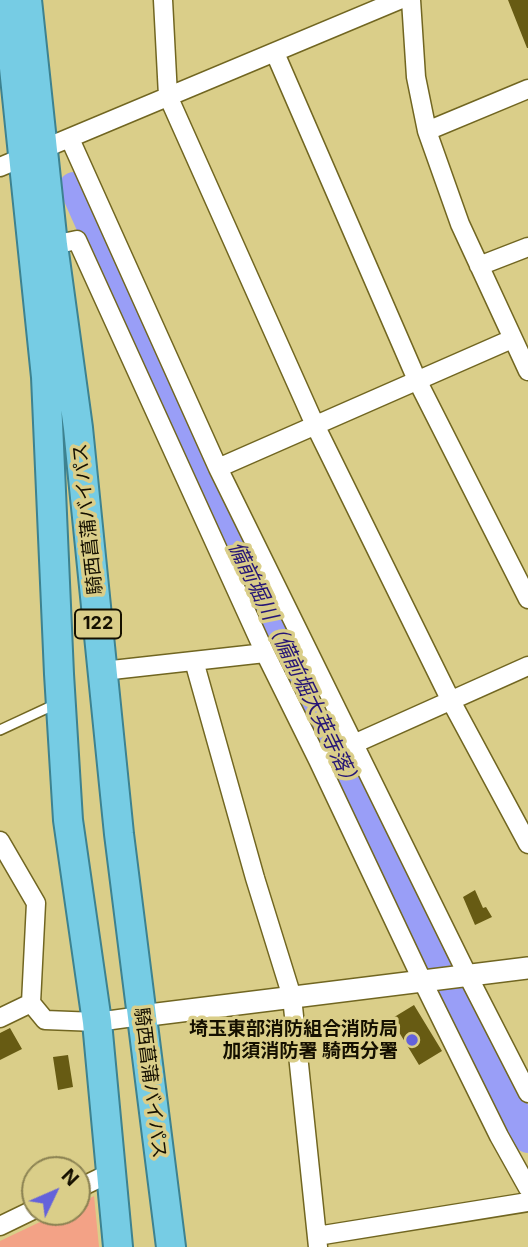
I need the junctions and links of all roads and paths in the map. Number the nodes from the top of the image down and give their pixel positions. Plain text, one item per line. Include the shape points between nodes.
1 (7, 0) edge
2 (27, 0) edge
3 (163, 0) edge
4 (399, 0) edge
5 (411, 0) edge
6 (275, 53) junction
7 (528, 89) edge
8 (168, 96) junction
9 (427, 131) junction
10 (70, 139) junction
11 (22, 158) edge
12 (53, 245) junction
13 (528, 247) edge
14 (479, 266) junction
15 (512, 338) junction
16 (528, 371) edge
17 (417, 380) junction
18 (314, 425) junction
19 (218, 468) junction
20 (528, 599) edge
21 (265, 653) junction
22 (194, 662) junction
23 (528, 666) edge
24 (103, 671) junction
25 (451, 701) junction
26 (60, 702) junction
27 (0, 730) edge
28 (351, 745) junction
29 (321, 759) junction
30 (0, 841) edge
31 (528, 844) edge
32 (528, 968) edge
33 (464, 976) junction
34 (423, 982) junction
35 (292, 997) junction
36 (31, 1003) junction
37 (141, 1016) junction
38 (0, 1018) edge
39 (97, 1022) junction
40 (528, 1093) edge
41 (110, 1173) junction
42 (91, 1182) edge
43 (528, 1188) edge
44 (528, 1202) edge
45 (21, 1216) edge
46 (0, 1226) edge
47 (318, 1242) edge
48 (118, 1247) edge
49 (171, 1247) edge

1 - 11 highway, 騎西菖蒲バイパス / 122
2 - 11 highway, 騎西菖蒲バイパス / 122
3 - 8 street
4 - 6 street
5 - 9 street via 416,77
6 - 8 street
6 - 17 street
7 - 9 street
8 - 10 street
8 - 18 street
9 - 14 street
10 - 11 street
10 - 19 street
11 - 12 highway, 騎西菖蒲バイパス / 122
11 - 26 highway, 騎西菖蒲バイパス / 122 via 46,377
12 - 21 street via 77,240
12 - 24 highway, 騎西菖蒲バイパス / 122
13 - 14 street
14 - 15 street
15 - 16 street
15 - 17 street
17 - 18 street
17 - 20 street
18 - 19 street
18 - 25 street
19 - 28 street
21 - 22 street
21 - 29 street
22 - 24 street
22 - 35 street
23 - 25 street
24 - 37 highway, 騎西菖蒲バイパス / 122
25 - 28 street
25 - 31 street
26 - 27 lane
26 - 39 highway, 騎西菖蒲バイパス / 122 via 68,820
28 - 29 street
28 - 33 street
29 - 34 street
30 - 36 street via 36,903
32 - 33 street
33 - 34 street
33 - 40 street
34 - 35 street
34 - 43 street
35 - 37 street
35 - 47 street
36 - 38 street
36 - 39 street via 45,1020
37 - 39 street
37 - 49 highway, 騎西菖蒲バイパス / 122
39 - 41 highway, 騎西菖蒲バイパス / 122
41 - 42 street
41 - 48 highway, 騎西菖蒲バイパス / 122
44 - 47 street
45 - 46 street

